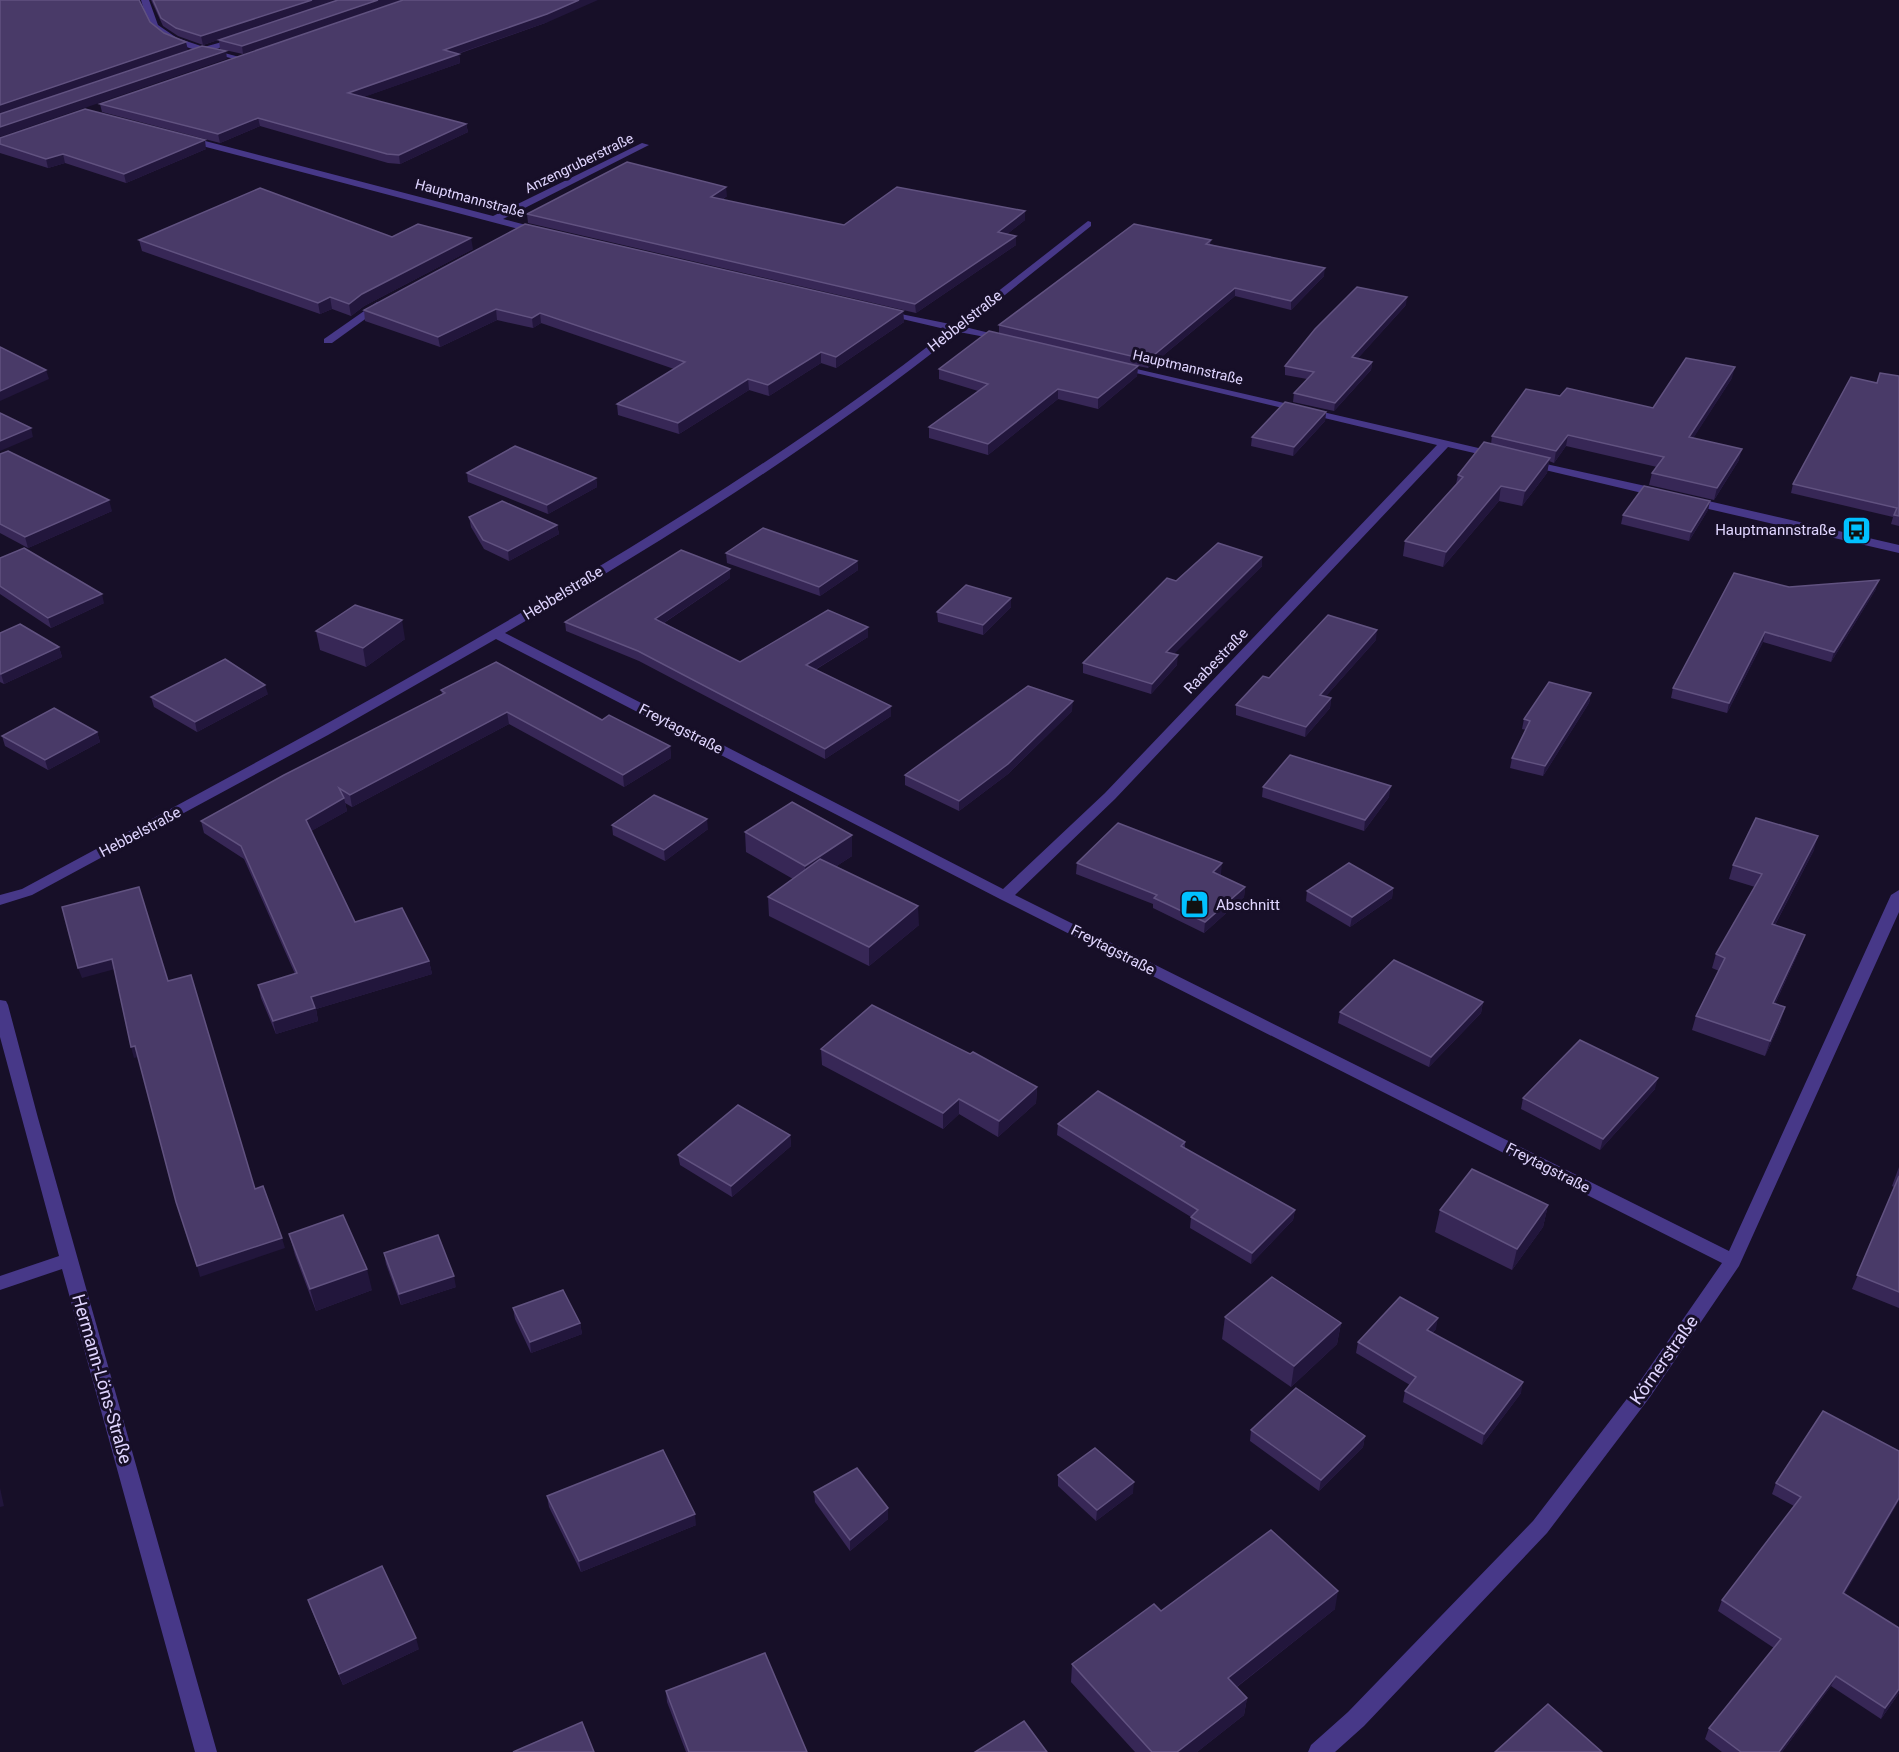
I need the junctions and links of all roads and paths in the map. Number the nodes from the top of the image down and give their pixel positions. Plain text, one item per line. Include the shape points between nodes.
1 (145, 0) edge
2 (245, 36) edge
3 (203, 50) junction
4 (182, 57) edge
5 (243, 59) edge
6 (172, 135) edge
7 (645, 145) dead end
8 (493, 220) junction
9 (1088, 224) dead end
10 (525, 228) junction
11 (547, 233) edge
12 (514, 234) edge
13 (389, 299) edge
14 (876, 309) edge
15 (957, 328) junction
16 (328, 341) dead end
17 (1014, 342) edge
18 (1105, 363) edge
19 (1445, 443) junction
20 (1672, 496) edge
21 (1683, 499) edge
22 (1899, 549) edge
23 (496, 634) junction
24 (1899, 895) edge
25 (1005, 896) junction
26 (0, 900) edge
27 (0, 1005) edge
28 (69, 1260) junction
29 (1733, 1261) junction
30 (0, 1283) edge
31 (206, 1752) edge
32 (1319, 1752) edge

1 - 3 street via 149,17 160,32
2 - 3 street
3 - 4 street
3 - 5 street
6 - 8 street, Hauptmannstraße
7 - 8 street, Anzengruberstraße
8 - 10 street, Hauptmannstraße
9 - 15 street, Hebbelstraße
10 - 11 street, Hauptmannstraße
10 - 12 street
13 - 16 street
14 - 15 street
15 - 17 street
15 - 23 street, Hebbelstraße via 803,442
18 - 19 street, Hauptmannstraße
19 - 20 street, Hauptmannstraße
19 - 25 street, Raabestraße via 1110,796
21 - 22 street
23 - 25 street, Freytagstraße
23 - 26 street, Hebbelstraße via 251,772 27,892
24 - 29 street, Körnerstraße
25 - 29 street, Freytagstraße
27 - 28 street, Hermann-Löns-Straße
28 - 30 street
28 - 31 street, Hermann-Löns-Straße
29 - 32 street, Körnerstraße via 1643,1392 1540,1527 1356,1719

